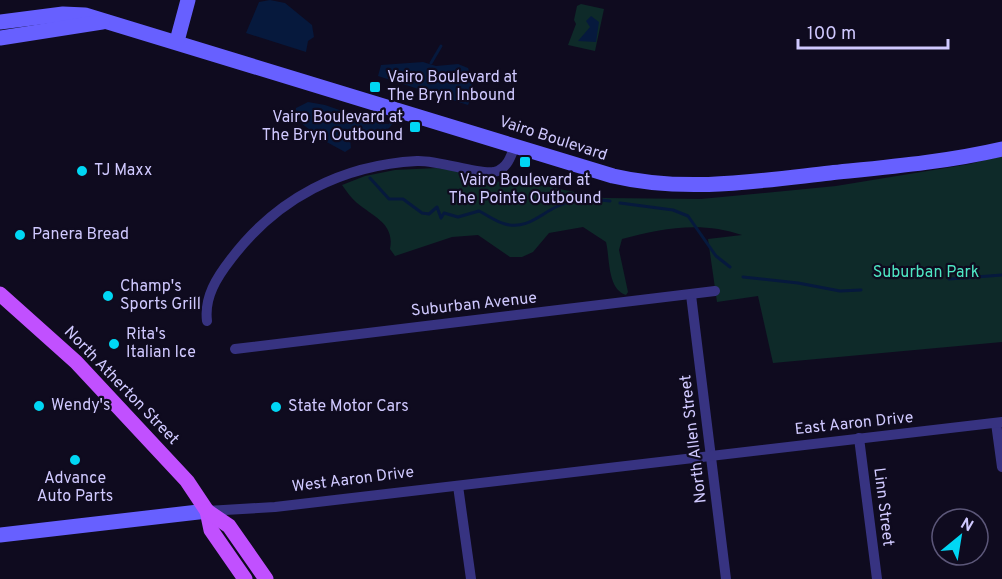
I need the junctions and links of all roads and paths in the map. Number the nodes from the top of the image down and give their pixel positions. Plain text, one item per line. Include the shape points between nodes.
1 (188, 0) edge
2 (108, 21) junction
3 (0, 22) edge
4 (0, 38) edge
5 (177, 41) junction
6 (515, 145) junction
7 (1002, 149) edge
8 (715, 291) dead end
9 (0, 294) edge
10 (691, 295) junction
11 (207, 321) dead end
12 (236, 349) dead end
13 (999, 423) edge
14 (859, 438) junction
15 (710, 456) junction
16 (1002, 467) edge
17 (458, 486) junction
18 (207, 511) junction
19 (0, 535) edge
20 (245, 579) edge
21 (266, 579) edge
22 (471, 579) edge
23 (726, 579) edge
24 (877, 579) edge

1 - 5 street
2 - 3 street, Vairo Boulevard via 69,13
2 - 4 street, Vairo Boulevard
2 - 5 street, Vairo Boulevard
5 - 6 street, Vairo Boulevard
6 - 7 street, Vairo Boulevard via 613,176 671,186 901,166
6 - 11 street via 506,165 494,172 420,161 378,164 318,184 276,212 241,246 211,291
8 - 10 street, Suburban Avenue
9 - 18 main road, North Atherton Street via 82,368 187,481
10 - 12 street, Suburban Avenue
10 - 15 street, North Allen Street
13 - 14 street, East Aaron Drive
13 - 16 street
14 - 15 street, East Aaron Drive
14 - 24 street, Linn Street
15 - 17 street, West Aaron Drive
15 - 23 street, North Allen Street
17 - 18 street, West Aaron Drive
17 - 22 street
18 - 19 street, West Aaron Drive
18 - 20 main road, North Atherton Street via 211,531
18 - 21 main road, North Atherton Street via 229,526

